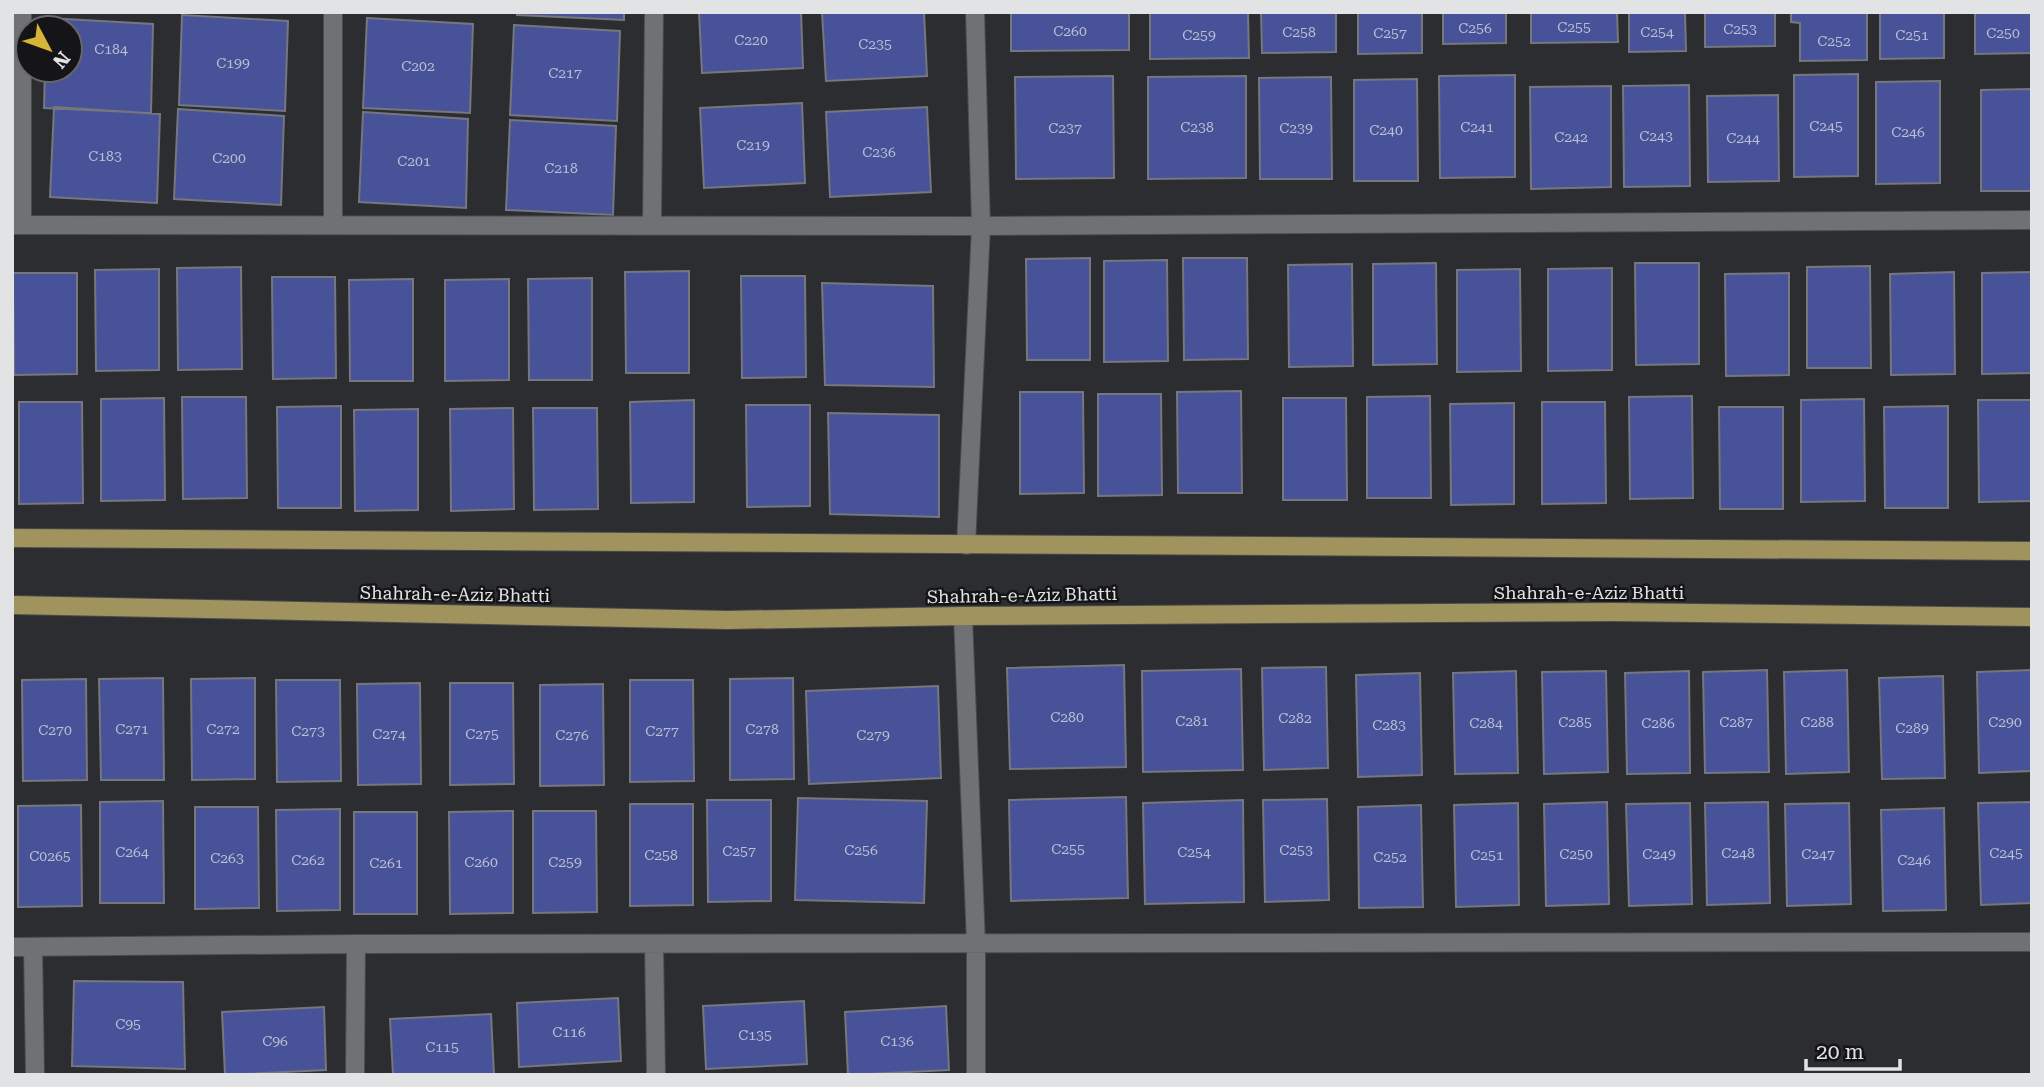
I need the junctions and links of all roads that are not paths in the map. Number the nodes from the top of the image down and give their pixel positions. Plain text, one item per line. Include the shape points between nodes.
1 (22, 12) edge
2 (332, 12) edge
3 (654, 12) edge
4 (975, 12) edge
5 (2032, 219) edge
6 (17, 225) edge
7 (333, 225) junction
8 (652, 225) junction
9 (981, 226) junction
10 (12, 538) edge
11 (966, 545) junction
12 (2032, 551) edge
13 (12, 606) edge
14 (963, 616) junction
15 (2032, 617) edge
16 (2032, 942) edge
17 (356, 944) junction
18 (976, 944) junction
19 (654, 945) junction
20 (12, 947) edge
21 (33, 947) junction
22 (35, 1075) edge
23 (355, 1075) edge
24 (656, 1075) edge
25 (976, 1075) edge

1 - 6 street
2 - 7 street
3 - 8 street
4 - 9 street
5 - 9 street
6 - 7 street
7 - 8 street
8 - 9 street
9 - 11 street
10 - 11 main road
11 - 12 main road
13 - 14 main road, Shahrah-e-Aziz Bhatti via 727,620
14 - 15 main road, Shahrah-e-Aziz Bhatti via 1613,612
14 - 18 street
16 - 18 street
17 - 19 street
17 - 21 street
17 - 23 street
18 - 19 street
18 - 25 street
19 - 24 street
20 - 21 street
21 - 22 street

